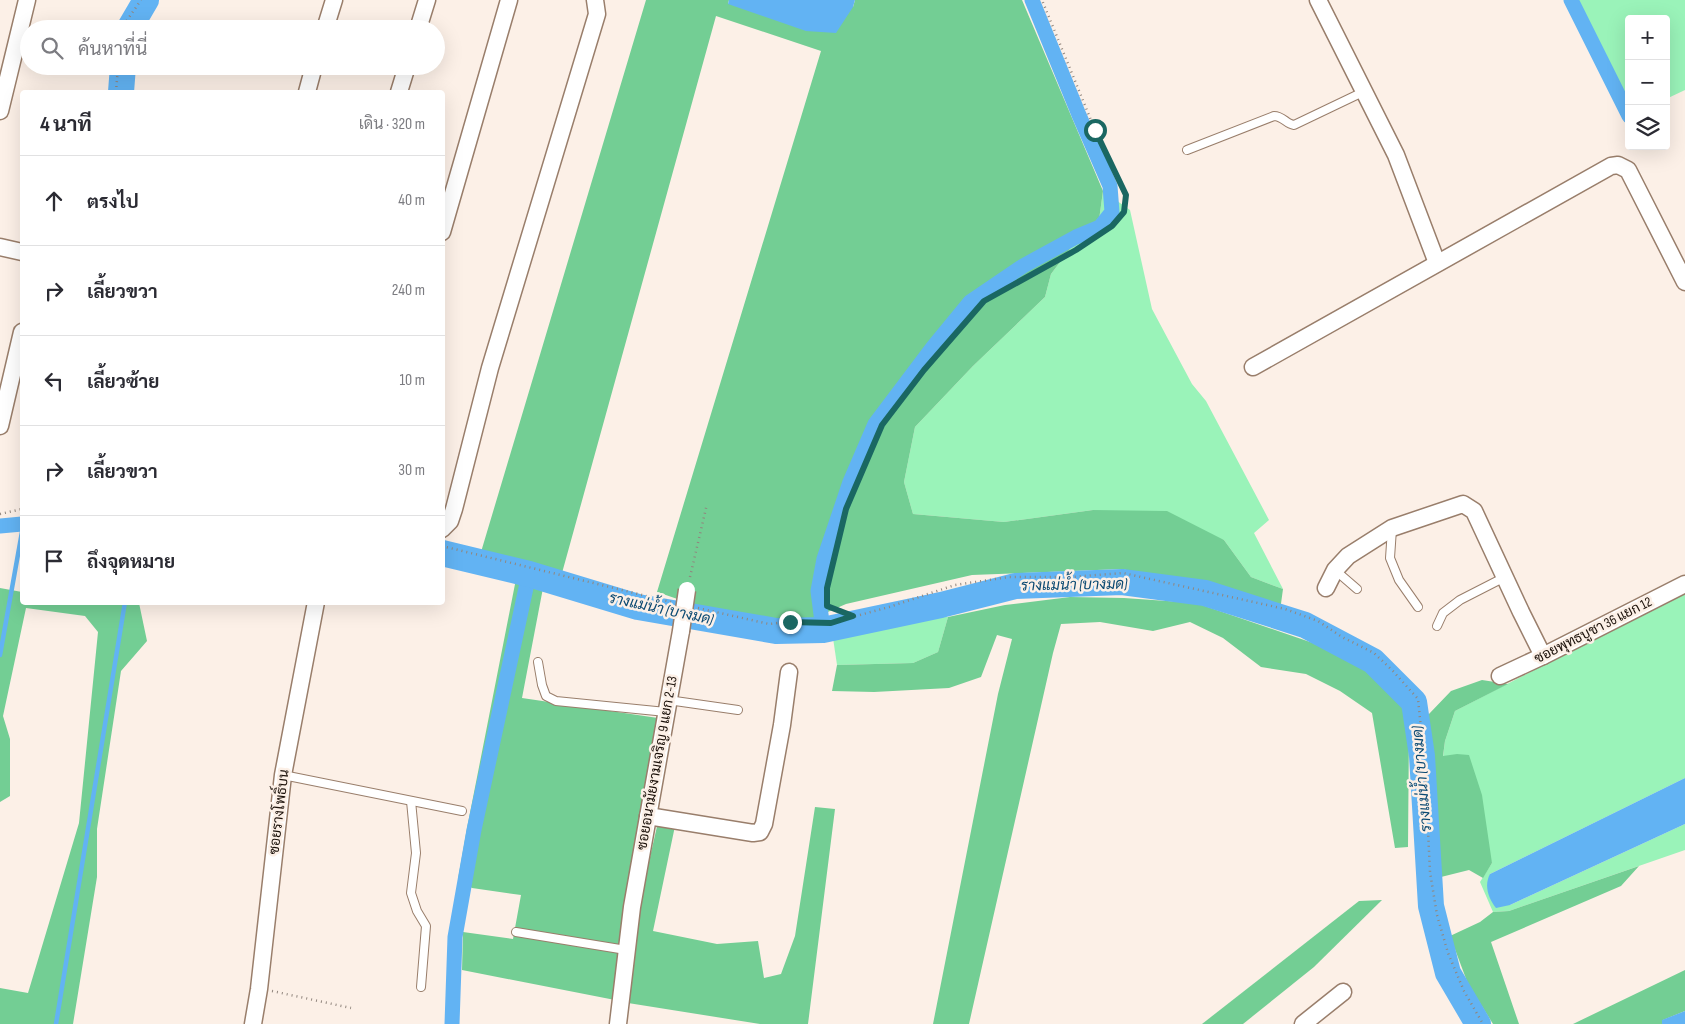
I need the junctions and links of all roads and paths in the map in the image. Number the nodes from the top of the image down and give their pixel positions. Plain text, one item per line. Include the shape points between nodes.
1 (26, 0) edge
2 (140, 0) edge
3 (334, 0) edge
4 (427, 0) edge
5 (509, 0) edge
6 (595, 0) edge
7 (1042, 0) edge
8 (1318, 0) edge
9 (21, 20) edge
10 (127, 20) edge
11 (328, 20) edge
12 (421, 20) edge
13 (20, 26) edge
14 (117, 75) edge
15 (312, 75) edge
16 (404, 75) edge
17 (116, 90) edge
18 (308, 90) edge
19 (400, 90) edge
20 (1363, 92) junction
21 (0, 111) edge
22 (1187, 150) dead end
23 (445, 222) edge
24 (0, 248) edge
25 (20, 252) edge
26 (1681, 262) edge
27 (1436, 263) junction
28 (1685, 282) edge
29 (20, 341) edge
30 (1253, 367) dead end
31 (0, 426) edge
32 (707, 504) dead end
33 (20, 509) edge
34 (0, 514) edge
35 (445, 526) edge
36 (1392, 528) junction
37 (445, 547) edge
38 (1335, 570) junction
39 (1505, 577) junction
40 (1685, 584) edge
41 (1326, 588) dead end
42 (1357, 589) dead end
43 (687, 590) joint
44 (676, 603) dead end
45 (315, 605) edge
46 (694, 607) dead end
47 (1418, 607) dead end
48 (853, 616) junction
49 (1437, 626) dead end
50 (1543, 656) junction
51 (538, 662) dead end
52 (789, 672) dead end
53 (1500, 676) dead end
54 (667, 706) junction
55 (738, 710) dead end
56 (283, 775) junction
57 (411, 801) junction
58 (462, 811) dead end
59 (648, 816) junction
60 (516, 932) dead end
61 (626, 950) junction
62 (421, 987) dead end
63 (259, 988) junction
64 (1344, 992) dead end
65 (351, 1008) dead end
66 (253, 1024) edge
67 (618, 1024) edge
68 (1304, 1024) edge
69 (1483, 1024) edge

1 - 9 street
2 - 10 path
3 - 11 street
4 - 12 street
5 - 23 street
6 - 35 street via 598,14 490,368 454,509
7 - 48 path via 1095,130 1126,195 1124,212 1112,226 1076,250 984,301 924,370 882,425 846,509 827,588 827,606
8 - 20 street
13 - 21 street
14 - 17 path
15 - 18 street
16 - 19 street
20 - 22 lane via 1294,125 1274,116
20 - 27 street via 1396,156
24 - 25 street
26 - 27 street via 1628,170 1618,165 1597,172
26 - 28 street
27 - 30 street
29 - 31 street
32 - 43 path
33 - 34 path
36 - 38 street via 1348,556
36 - 39 street via 1463,504 1474,511
36 - 47 lane via 1390,558 1399,580
37 - 44 path
38 - 41 street
38 - 42 lane
39 - 49 lane via 1460,600 1443,613
39 - 50 street
40 - 50 street, ซอยพุทธบูชา 36 แยก 12
43 - 54 street, ซอยอนามัยงามเจริญ 9 แยก 2-13, bridge
45 - 56 street, ซอยรางโพธิ์บน
46 - 48 path via 769,624 830,623
48 - 69 path via 955,585 1010,577 1123,574 1285,609 1318,621 1374,653 1418,698 1430,872 1437,915 1464,991
50 - 53 street, ซอยพุทธบูชา 36 แยก 12
51 - 54 lane via 546,696 556,701
52 - 59 street via 764,824 760,832
54 - 55 lane
54 - 59 street, ซอยอนามัยงามเจริญ 9 แยก 2-13
56 - 57 lane
56 - 63 street, ซอยรางโพธิ์บน
57 - 58 lane
57 - 62 lane via 416,853 411,893 416,911 426,926
59 - 61 street, ซอยอนามัยงามเจริญ 9 แยก 2-13
60 - 61 lane
61 - 67 street, ซอยอนามัยงามเจริญ 9 แยก 2-13
63 - 65 path
63 - 66 street, ซอยรางโพธิ์บน
64 - 68 street

